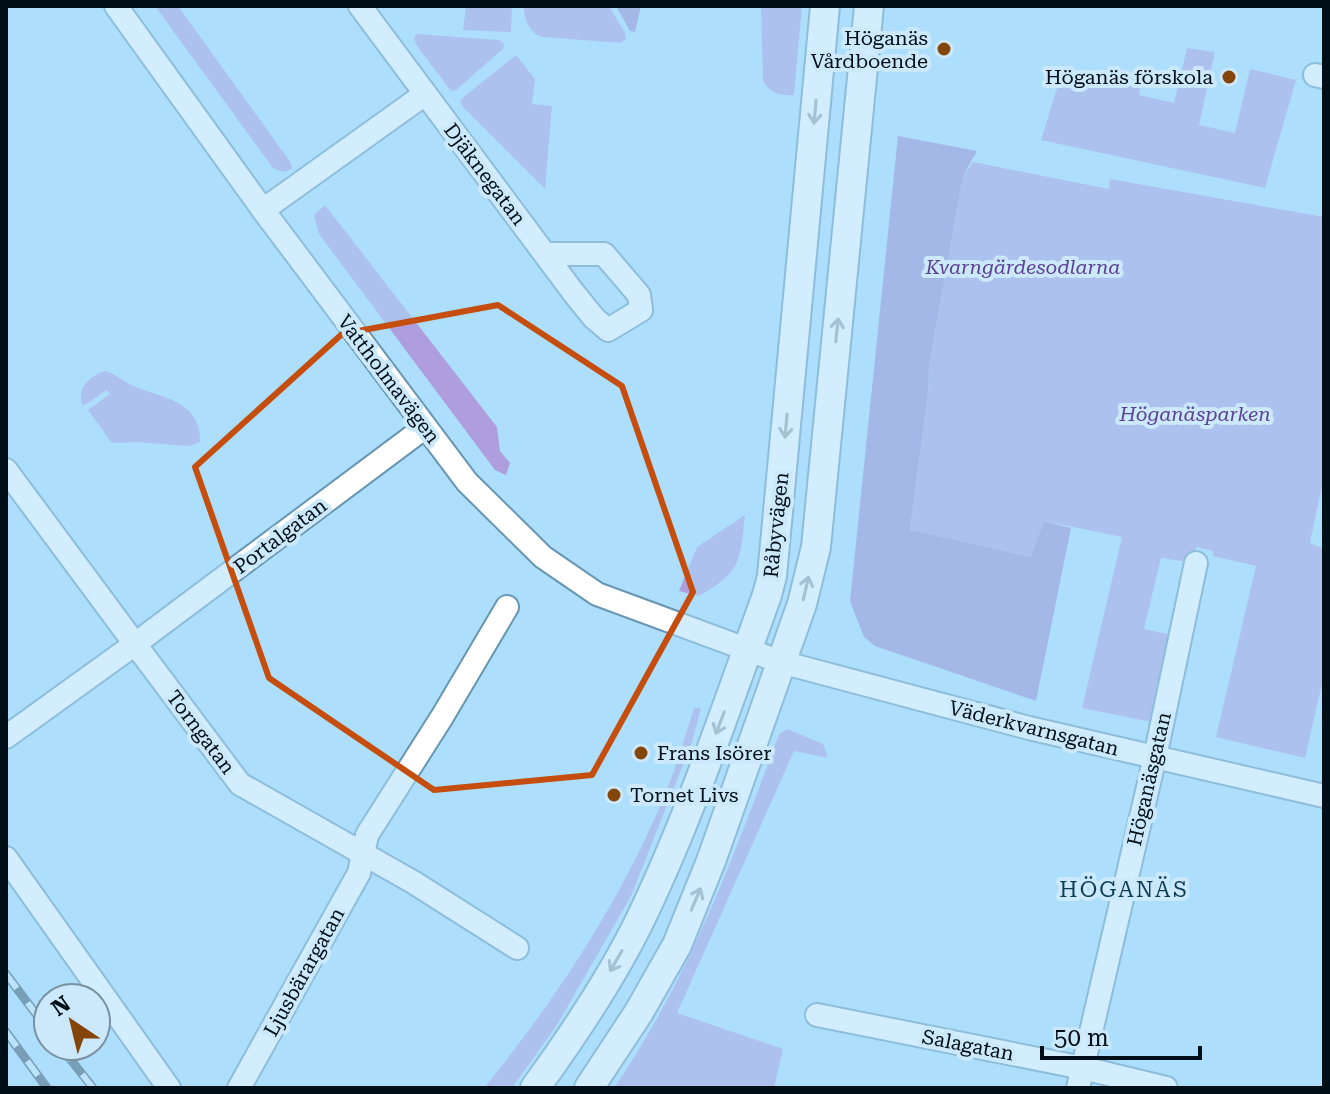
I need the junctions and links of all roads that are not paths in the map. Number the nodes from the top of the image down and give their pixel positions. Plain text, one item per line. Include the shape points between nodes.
1 (116, 6) edge
2 (360, 6) edge
3 (825, 6) edge
4 (869, 6) edge
5 (425, 94) junction
6 (263, 210) junction
7 (545, 254) dead end
8 (424, 428) junction
9 (6, 470) edge
10 (1196, 563) dead end
11 (507, 607) dead end
12 (135, 644) junction
13 (747, 650) junction
14 (781, 662) junction
15 (6, 737) edge
16 (1155, 757) junction
17 (1324, 796) edge
18 (363, 854) junction
19 (6, 858) edge
20 (517, 948) dead end
21 (817, 1015) dead end
22 (1081, 1078) edge
23 (169, 1088) edge
24 (239, 1088) edge
25 (535, 1088) edge
26 (589, 1088) edge
27 (1166, 1088) edge

1 - 6 street, Vattholmavägen
2 - 5 street, Djäknegatan
3 -> 13 main road, Råbyvägen via 772,576
14 -> 4 main road, Råbyvägen via 816,547
5 - 6 street
5 - 7 street, Djäknegatan
6 - 8 street, Vattholmavägen
8 - 12 street, Portalgatan
8 - 13 street, Vattholmavägen via 467,482 543,557 597,594
9 - 12 street
10 - 16 street, Höganäsgatan
11 - 18 street via 370,830
12 - 15 street, Portalgatan
12 - 18 street, Torngatan via 240,784
13 - 14 street, Väderkvarnsgatan
13 -> 25 main road, Råbyvägen via 640,920
14 - 16 street, Väderkvarnsgatan
26 -> 14 main road, Råbyvägen via 677,945
16 - 17 street, Väderkvarnsgatan
16 - 22 street, Höganäsgatan
18 - 20 street, Torngatan
18 - 24 street, Ljusbärargatan via 359,873
19 - 23 street
21 - 22 street, Salagatan
22 - 27 street, Salagatan

